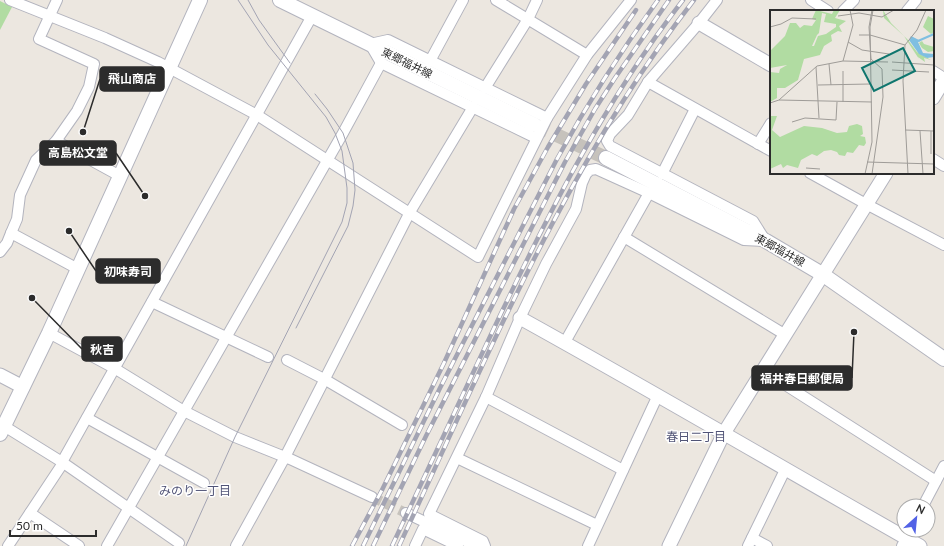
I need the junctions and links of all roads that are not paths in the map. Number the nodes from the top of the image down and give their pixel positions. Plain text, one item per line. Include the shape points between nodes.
1 (10, 0) edge
2 (57, 0) edge
3 (200, 0) edge
4 (463, 0) edge
5 (496, 0) edge
6 (537, 0) edge
7 (631, 0) edge
8 (717, 0) edge
9 (811, 0) edge
10 (854, 0) edge
11 (916, 0) edge
12 (285, 1) edge
13 (826, 10) edge
14 (844, 10) edge
15 (908, 10) edge
16 (49, 16) junction
17 (312, 16) junction
18 (528, 19) junction
19 (699, 23) junction
20 (370, 44) junction
21 (587, 55) junction
22 (430, 61) junction
23 (382, 63) junction
24 (770, 64) edge
25 (169, 67) junction
26 (934, 72) edge
27 (944, 79) edge
28 (648, 82) junction
29 (485, 88) junction
30 (934, 96) edge
31 (473, 107) junction
32 (695, 109) junction
33 (258, 115) junction
34 (770, 125) edge
35 (539, 127) junction
36 (56, 140) junction
37 (758, 144) junction
38 (770, 150) edge
39 (606, 158) tunnel mouth
40 (327, 159) junction
41 (934, 160) edge
42 (944, 166) edge
43 (662, 174) junction
44 (812, 174) edge
45 (885, 174) edge
46 (120, 176) junction
47 (649, 193) junction
48 (866, 204) junction
49 (410, 212) junction
50 (11, 233) junction
51 (624, 237) junction
52 (766, 241) junction
53 (944, 245) edge
54 (0, 252) edge
55 (78, 269) junction
56 (822, 274) junction
57 (152, 302) junction
58 (520, 318) junction
59 (49, 333) junction
60 (784, 334) junction
61 (226, 337) junction
62 (565, 342) junction
63 (268, 357) dead end
64 (944, 359) edge
65 (287, 360) dead end
66 (114, 368) junction
67 (762, 370) junction
68 (0, 375) edge
69 (324, 379) junction
70 (23, 387) junction
71 (658, 394) junction
72 (486, 396) junction
73 (184, 411) junction
74 (87, 418) junction
75 (402, 425) dead end
76 (1, 430) edge
77 (724, 433) junction
78 (157, 457) junction
79 (285, 457) junction
80 (457, 458) junction
81 (62, 462) junction
82 (944, 466) edge
83 (623, 470) junction
84 (785, 470) junction
85 (936, 481) junction
86 (204, 484) dead end
87 (372, 497) tunnel mouth
88 (927, 498) edge
89 (129, 508) junction
90 (30, 513) junction
91 (406, 513) tunnel mouth
92 (597, 525) junction
93 (896, 532) edge
94 (907, 538) edge
95 (750, 542) edge
96 (179, 543) dead end
97 (8, 546) edge
98 (79, 546) edge
99 (107, 546) edge
100 (236, 546) edge
101 (414, 546) edge
102 (458, 546) edge
103 (476, 546) edge
104 (484, 546) edge
105 (588, 546) edge
106 (669, 546) edge
107 (767, 546) edge
108 (920, 546) edge

1 - 16 street
2 - 16 street
3 - 25 main road
4 - 22 street
5 - 18 street
6 - 18 street
7 - 21 street
8 - 19 street
9 - 13 street
10 - 14 street
11 - 15 street
12 - 17 main road, 東郷福井線
16 - 25 street
16 - 36 street via 39,39 94,64 89,86 77,110
17 - 20 main road, 東郷福井線
17 - 33 street
18 - 21 street
18 - 29 street
19 - 24 street
19 - 28 street
20 - 22 street via 388,40
20 - 23 street
20 - 35 main road, 東郷福井線
21 - 35 street
22 - 29 street
23 - 31 street
23 - 40 street
25 - 33 street
25 - 46 main road
26 - 27 street
27 - 30 street
28 - 32 street
28 - 43 street via 628,115 610,134 607,141 610,146
29 - 35 street
31 - 35 street
31 - 49 street
32 - 37 street
32 - 43 street
33 - 40 street
33 - 57 street
34 - 37 street
35 - 49 street via 478,257
36 - 46 street
36 - 50 street via 36,160 20,195 17,219
37 - 38 street
39 - 52 main road, 東郷福井線
40 - 49 street
40 - 61 street
41 - 42 street
43 - 52 street via 753,221
44 - 48 street
45 - 48 street
46 - 55 main road
47 - 51 street
47 - 52 street via 744,240
47 - 58 street via 596,169 590,170 582,182 576,209
48 - 53 street
48 - 56 street
49 - 69 street
50 - 54 street
50 - 55 street
51 - 60 street
51 - 62 street
52 - 56 main road, 東郷福井線
55 - 59 main road
56 - 60 street
56 - 64 main road, 東郷福井線
57 - 61 street
57 - 66 street
58 - 62 street
58 - 72 street
59 - 66 street
59 - 70 main road
60 - 67 street
61 - 63 street
61 - 73 street
62 - 71 street
65 - 69 street
66 - 73 street
66 - 74 street
67 - 77 street
67 - 85 street
68 - 70 street
69 - 75 street
69 - 79 street
70 - 76 main road
71 - 77 street
71 - 83 street
72 - 80 street
72 - 83 street
73 - 78 street
73 - 79 street via 235,437
74 - 78 street
74 - 81 street
76 - 81 street
77 - 84 street
77 - 106 street
78 - 86 street
78 - 89 street
79 - 87 street
79 - 100 street
80 - 92 street
80 - 104 street via 429,514 483,541
81 - 89 street
81 - 90 street
82 - 85 street
83 - 92 street
84 - 93 street
84 - 95 street
85 - 88 street
89 - 96 street
89 - 99 street
90 - 97 street
90 - 98 street
91 - 103 street
92 - 105 street
94 - 108 street
95 - 107 street
101 - 102 street via 423,529

